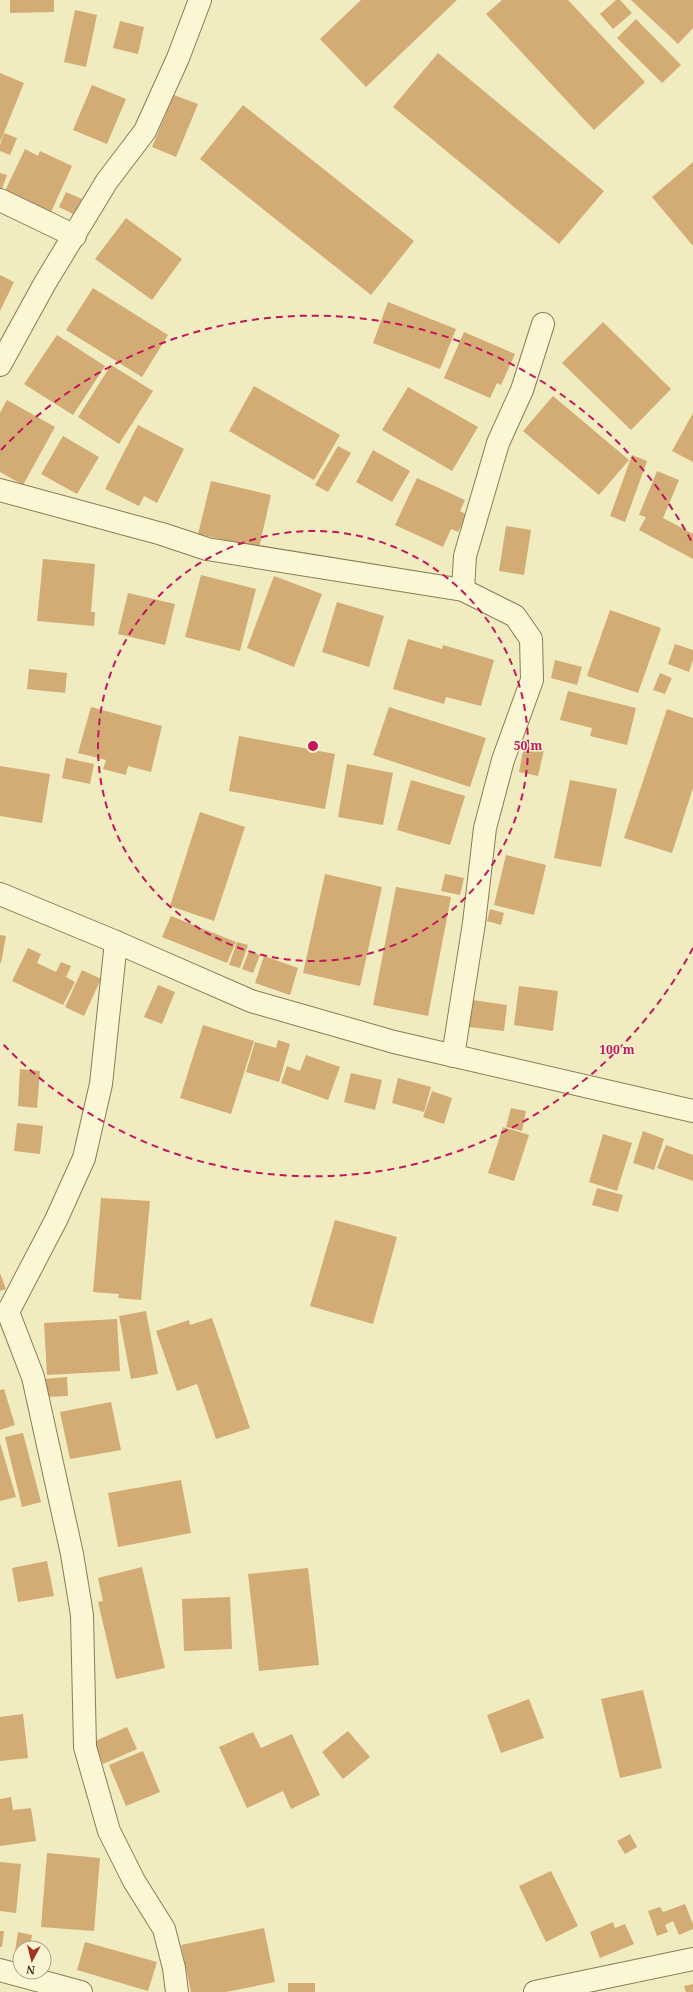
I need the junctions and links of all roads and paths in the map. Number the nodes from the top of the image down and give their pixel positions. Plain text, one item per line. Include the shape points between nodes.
1 (200, 0) edge
2 (0, 200) edge
3 (75, 236) junction
4 (543, 324) dead end
5 (0, 365) edge
6 (0, 490) edge
7 (463, 590) junction
8 (0, 894) edge
9 (116, 942) junction
10 (453, 1056) junction
11 (693, 1111) edge
12 (4, 1313) edge
13 (693, 1959) edge
14 (0, 1970) edge
15 (81, 1992) edge
16 (177, 1992) edge
17 (536, 1992) edge

1 - 3 street via 178,58 145,131 107,181
2 - 3 street
3 - 5 street via 45,283
4 - 7 street via 522,390 498,443 465,556
6 - 7 street via 162,534 207,549
7 - 10 street via 516,616 531,639 532,680 504,760 485,828 474,923
8 - 9 street
9 - 10 street via 251,1001
9 - 12 street via 101,1084 84,1158 56,1220
10 - 11 street
12 - 16 street via 33,1377 72,1554 82,1615 85,1747 109,1831 134,1881 164,1929
13 - 17 street
14 - 15 street

